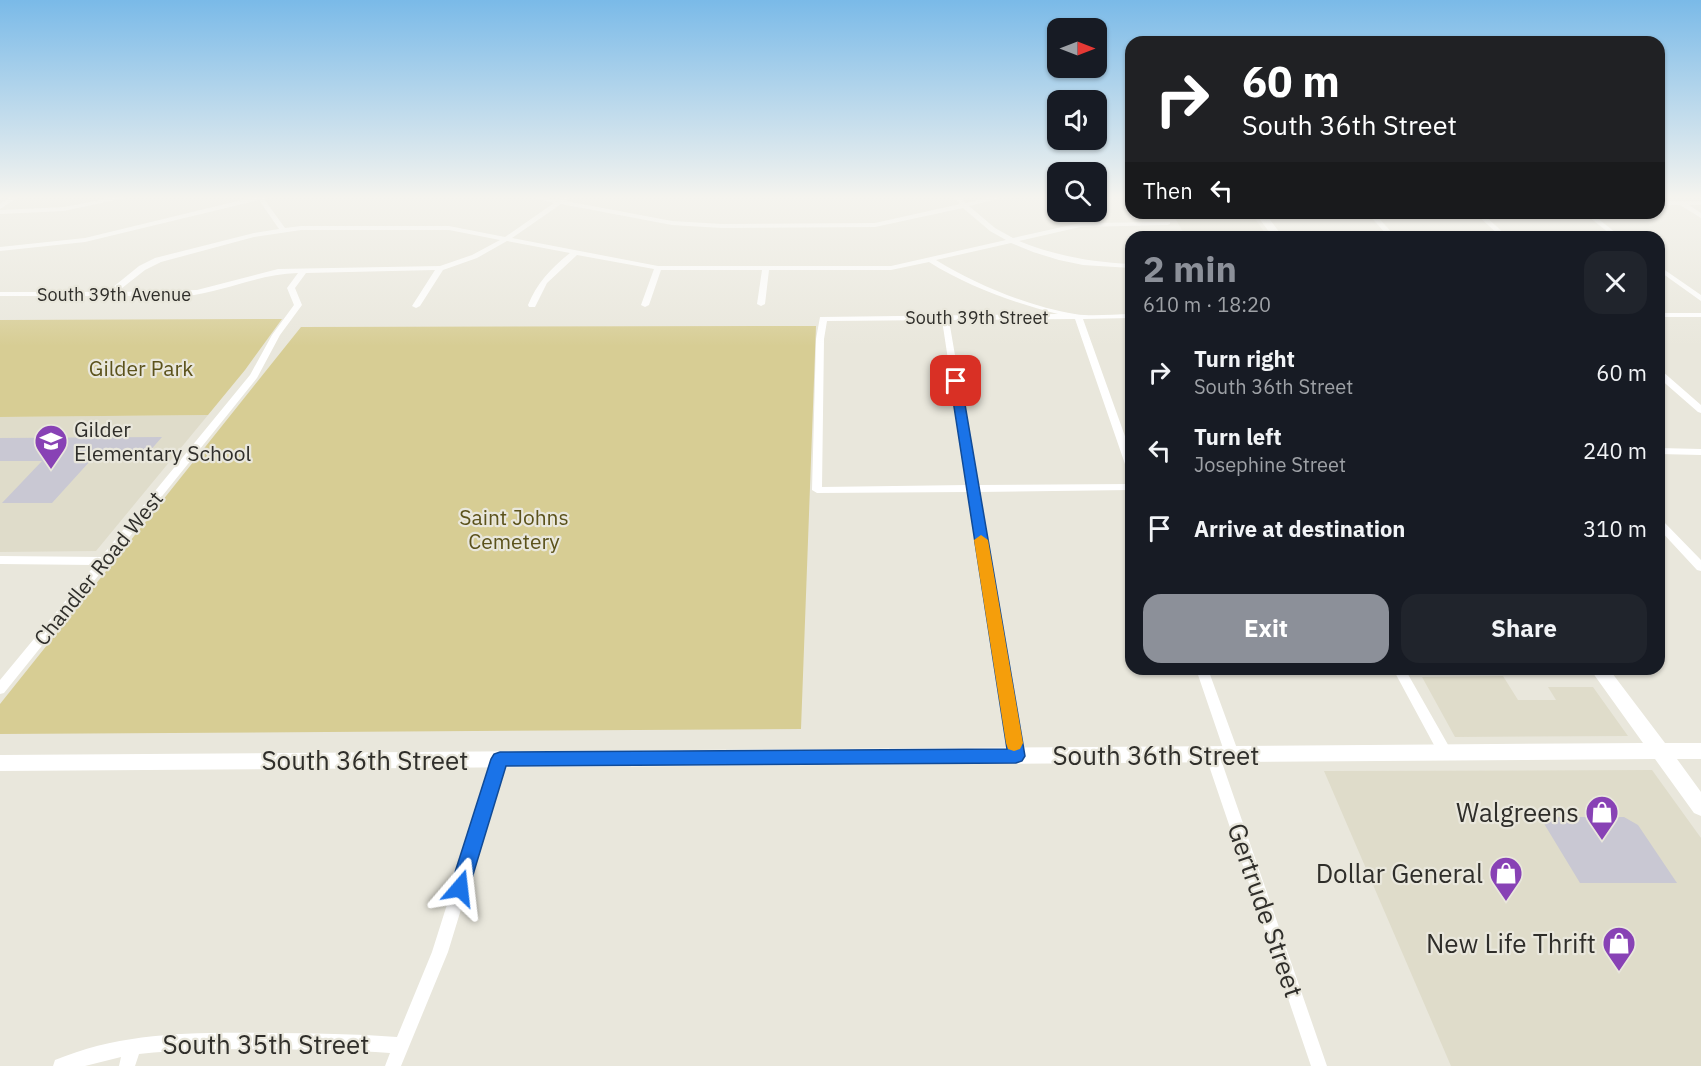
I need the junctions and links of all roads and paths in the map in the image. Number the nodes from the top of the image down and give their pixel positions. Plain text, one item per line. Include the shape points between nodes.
1 (21, 247) edge
2 (205, 247) edge
3 (492, 247) edge
4 (552, 247) edge
5 (989, 247) edge
6 (1027, 247) edge
7 (0, 249) edge
8 (576, 252) junction
9 (931, 260) junction
10 (1125, 266) edge
11 (440, 268) junction
12 (658, 268) junction
13 (766, 268) junction
14 (304, 270) junction
15 (1665, 272) edge
16 (0, 294) edge
17 (10, 294) junction
18 (109, 294) junction
19 (1701, 299) edge
20 (0, 302) edge
21 (761, 303) dead end
22 (532, 305) dead end
23 (645, 305) dead end
24 (416, 306) dead end
25 (1665, 315) edge
26 (1701, 315) edge
27 (1125, 316) edge
28 (945, 317) junction
29 (1078, 317) junction
30 (1665, 378) edge
31 (1701, 410) edge
32 (1125, 450) edge
33 (1665, 451) edge
34 (1701, 452) edge
35 (1125, 487) edge
36 (973, 488) junction
37 (1665, 529) edge
38 (0, 560) edge
39 (103, 561) junction
40 (1701, 567) edge
41 (1204, 675) edge
42 (1402, 675) edge
43 (1603, 675) edge
44 (0, 689) edge
45 (1660, 751) junction
46 (1701, 751) edge
47 (1212, 754) junction
48 (1232, 754) junction
49 (1446, 754) junction
50 (1016, 756) junction
51 (500, 759) junction
52 (0, 763) edge
53 (1701, 807) edge
54 (133, 1046) junction
55 (402, 1046) junction
56 (61, 1066) edge
57 (127, 1066) edge
58 (393, 1066) edge
59 (1319, 1066) edge

1 - 7 street
2 - 18 street via 158,260
3 - 11 street, South 39th Avenue via 474,258
4 - 8 street
5 - 9 street
6 - 10 street via 1068,261
8 - 12 street
8 - 22 street via 545,278
9 - 13 street via 891,268
9 - 29 street via 967,282 1002,296
11 - 14 street, South 39th Avenue
11 - 24 street
12 - 13 street
12 - 23 street
13 - 21 street
14 - 18 street, South 39th Avenue via 267,273 197,293
14 - 39 street, Chandler Road West via 291,288 298,305 296,311 276,335 261,366
15 - 19 street
16 - 17 street, South 39th Avenue
17 - 18 street, South 39th Avenue
17 - 20 street
25 - 26 street
27 - 29 street, South 39th Street
28 - 29 street, South 39th Street
28 - 36 street
28 - 36 street, South 39th Street via 823,319 817,490
29 - 32 street
30 - 31 street
33 - 34 street
35 - 36 street
36 - 50 street
37 - 40 street
38 - 39 street
39 - 44 street, Chandler Road West
41 - 48 street
42 - 49 street
43 - 45 main road
45 - 46 main road, South 36th Street
45 - 49 main road, South 36th Street
45 - 53 main road
47 - 48 main road, South 36th Street
47 - 50 main road, South 36th Street
47 - 59 street, Gertrude Street
48 - 49 main road, South 36th Street
50 - 51 main road, South 36th Street
51 - 52 main road, South 36th Street
51 - 55 street via 440,952
54 - 55 street, South 35th Street via 201,1040
54 - 56 street, South 35th Street
54 - 57 street
55 - 58 street

